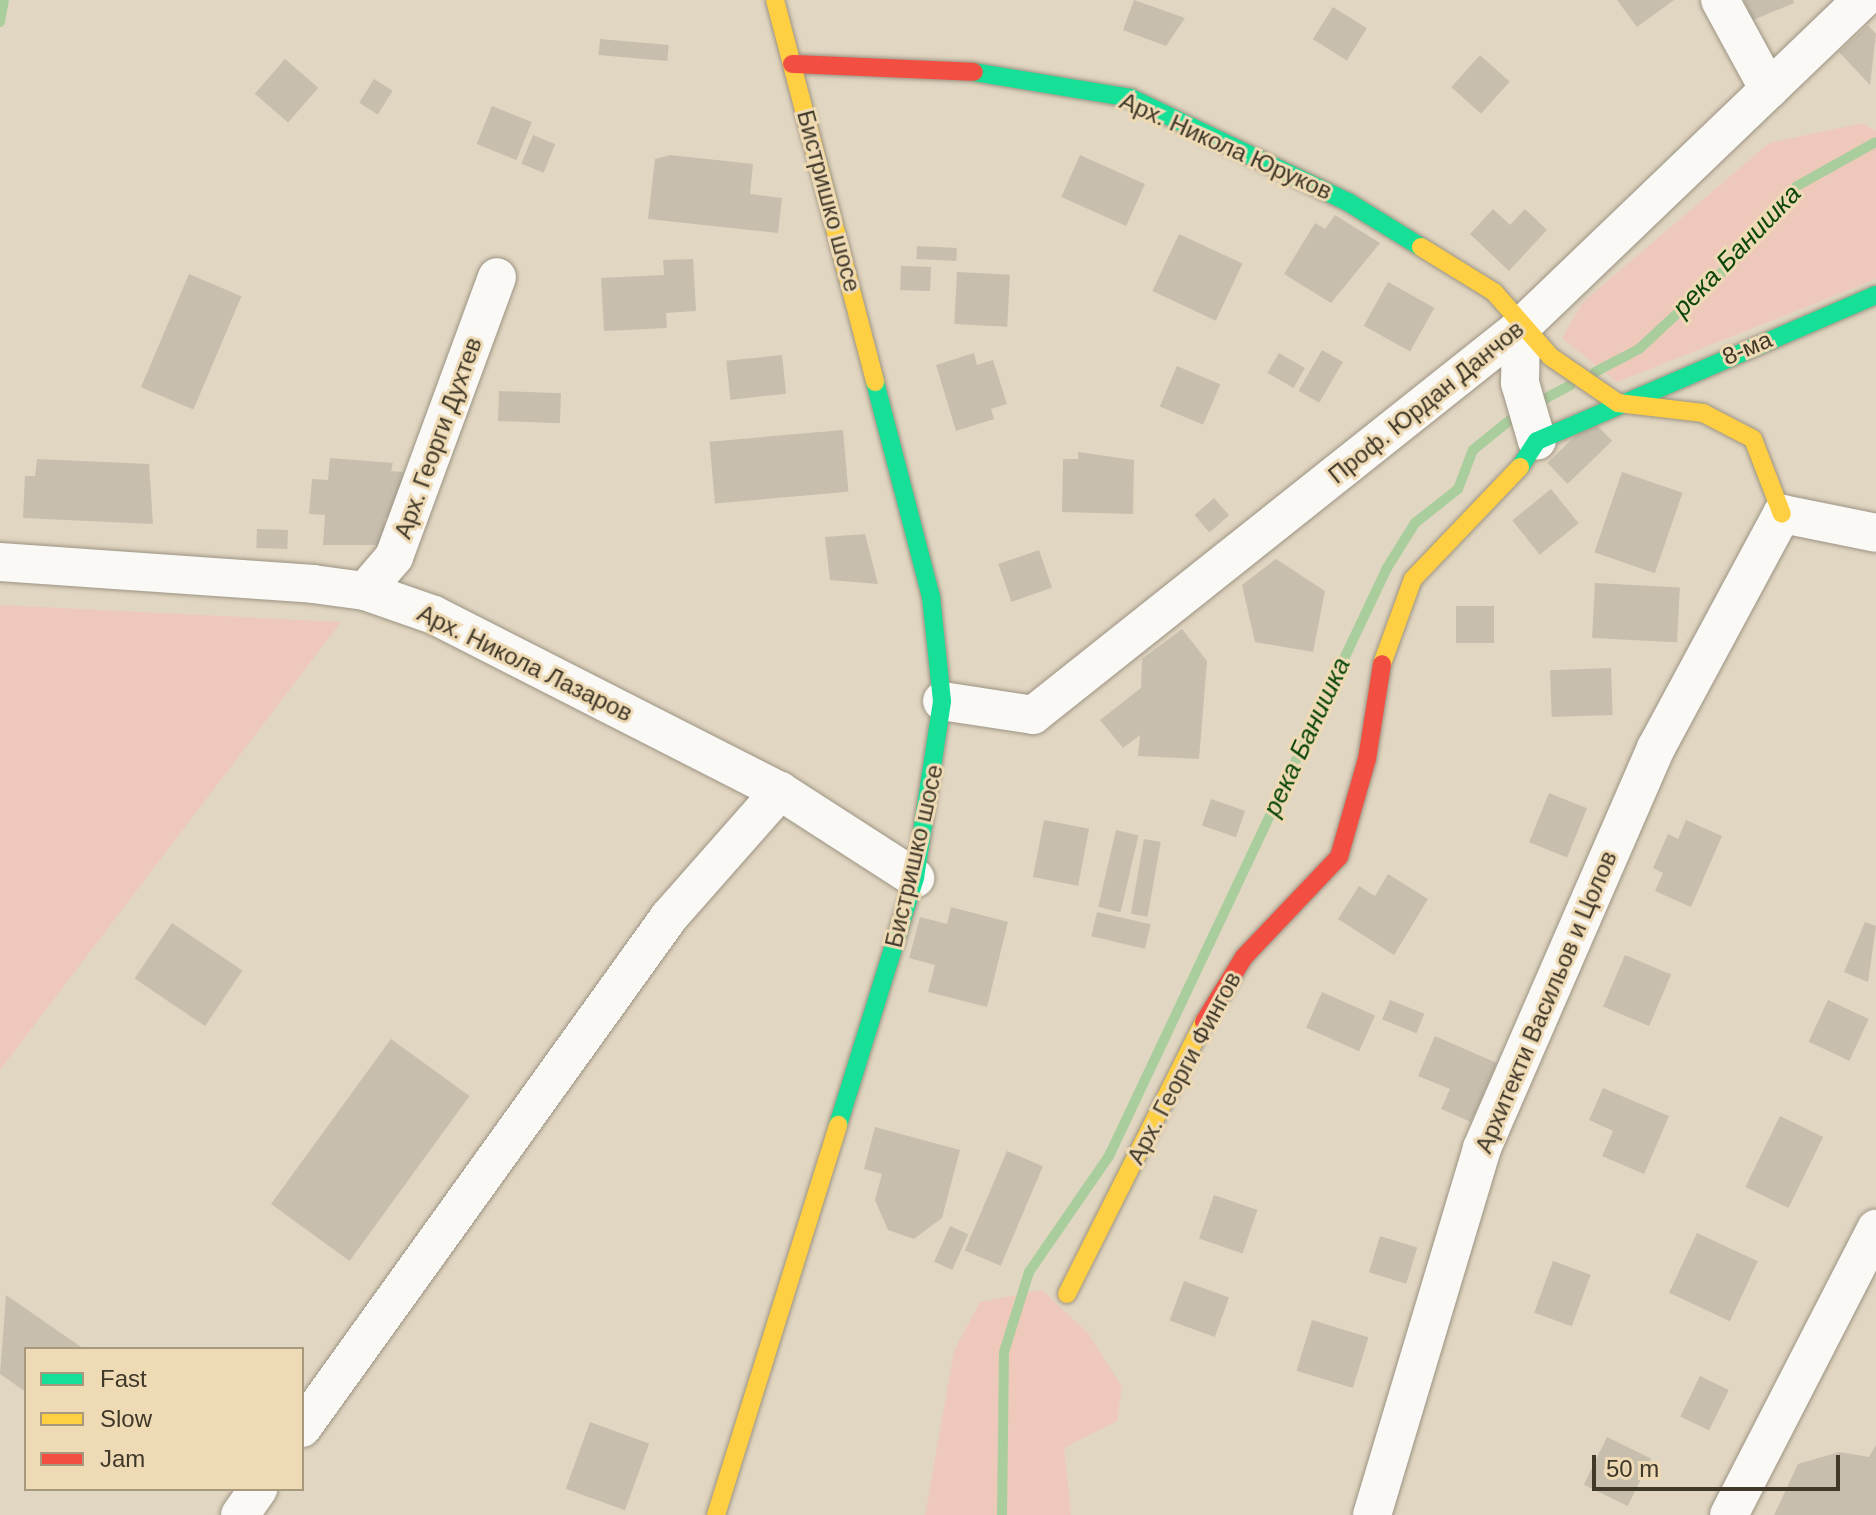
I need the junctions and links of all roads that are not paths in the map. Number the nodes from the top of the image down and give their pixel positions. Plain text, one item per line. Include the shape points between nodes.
1 (775, 0) edge
2 (1720, 0) edge
3 (1862, 0) edge
4 (792, 64) junction
5 (1769, 90) junction
6 (497, 277) dead end
7 (1876, 295) edge
8 (1521, 327) junction
9 (1618, 403) junction
10 (1537, 441) junction
11 (1782, 514) junction
12 (1876, 533) edge
13 (0, 562) edge
14 (365, 591) junction
15 (942, 701) junction
16 (780, 791) junction
17 (915, 878) junction
18 (1876, 1229) edge
19 (1067, 1294) dead end
20 (304, 1425) edge
21 (257, 1491) edge
22 (240, 1515) edge
23 (716, 1515) edge
24 (1372, 1515) edge
25 (1729, 1515) edge

1 - 4 street, Бистришко шосе
2 - 5 street
3 - 5 street, Проф. Юрдан Данчов
4 - 8 street, Арх. Никола Юруков via 1000,73 1131,98 1348,202 1494,292
4 - 15 street, Бистришко шосе via 931,597
5 - 8 street, Проф. Юрдан Данчов
6 - 14 street, Арх. Георги Духтев via 394,557
7 - 9 street, 8-ма
8 - 9 street, Арх. Никола Юруков via 1551,357
8 - 10 street via 1520,383
8 - 15 street, Проф. Юрдан Данчов via 1033,715
9 - 10 street
9 - 11 street via 1703,413 1753,439
10 - 19 street, Арх. Георги Фингов via 1507,488 1413,579 1375,682 1367,759 1339,857 1244,957 1207,1016
11 - 12 street
11 - 24 street, Архитекти Васильов и Цолов via 1656,748 1482,1148
13 - 14 street, Арх. Никола Лазаров
14 - 16 street, Арх. Никола Лазаров via 434,615
15 - 17 street, Бистришко шосе
16 - 17 street, Арх. Никола Лазаров
16 - 20 street via 669,917
17 - 23 street, Бистришко шосе
18 - 25 street
21 - 22 street

